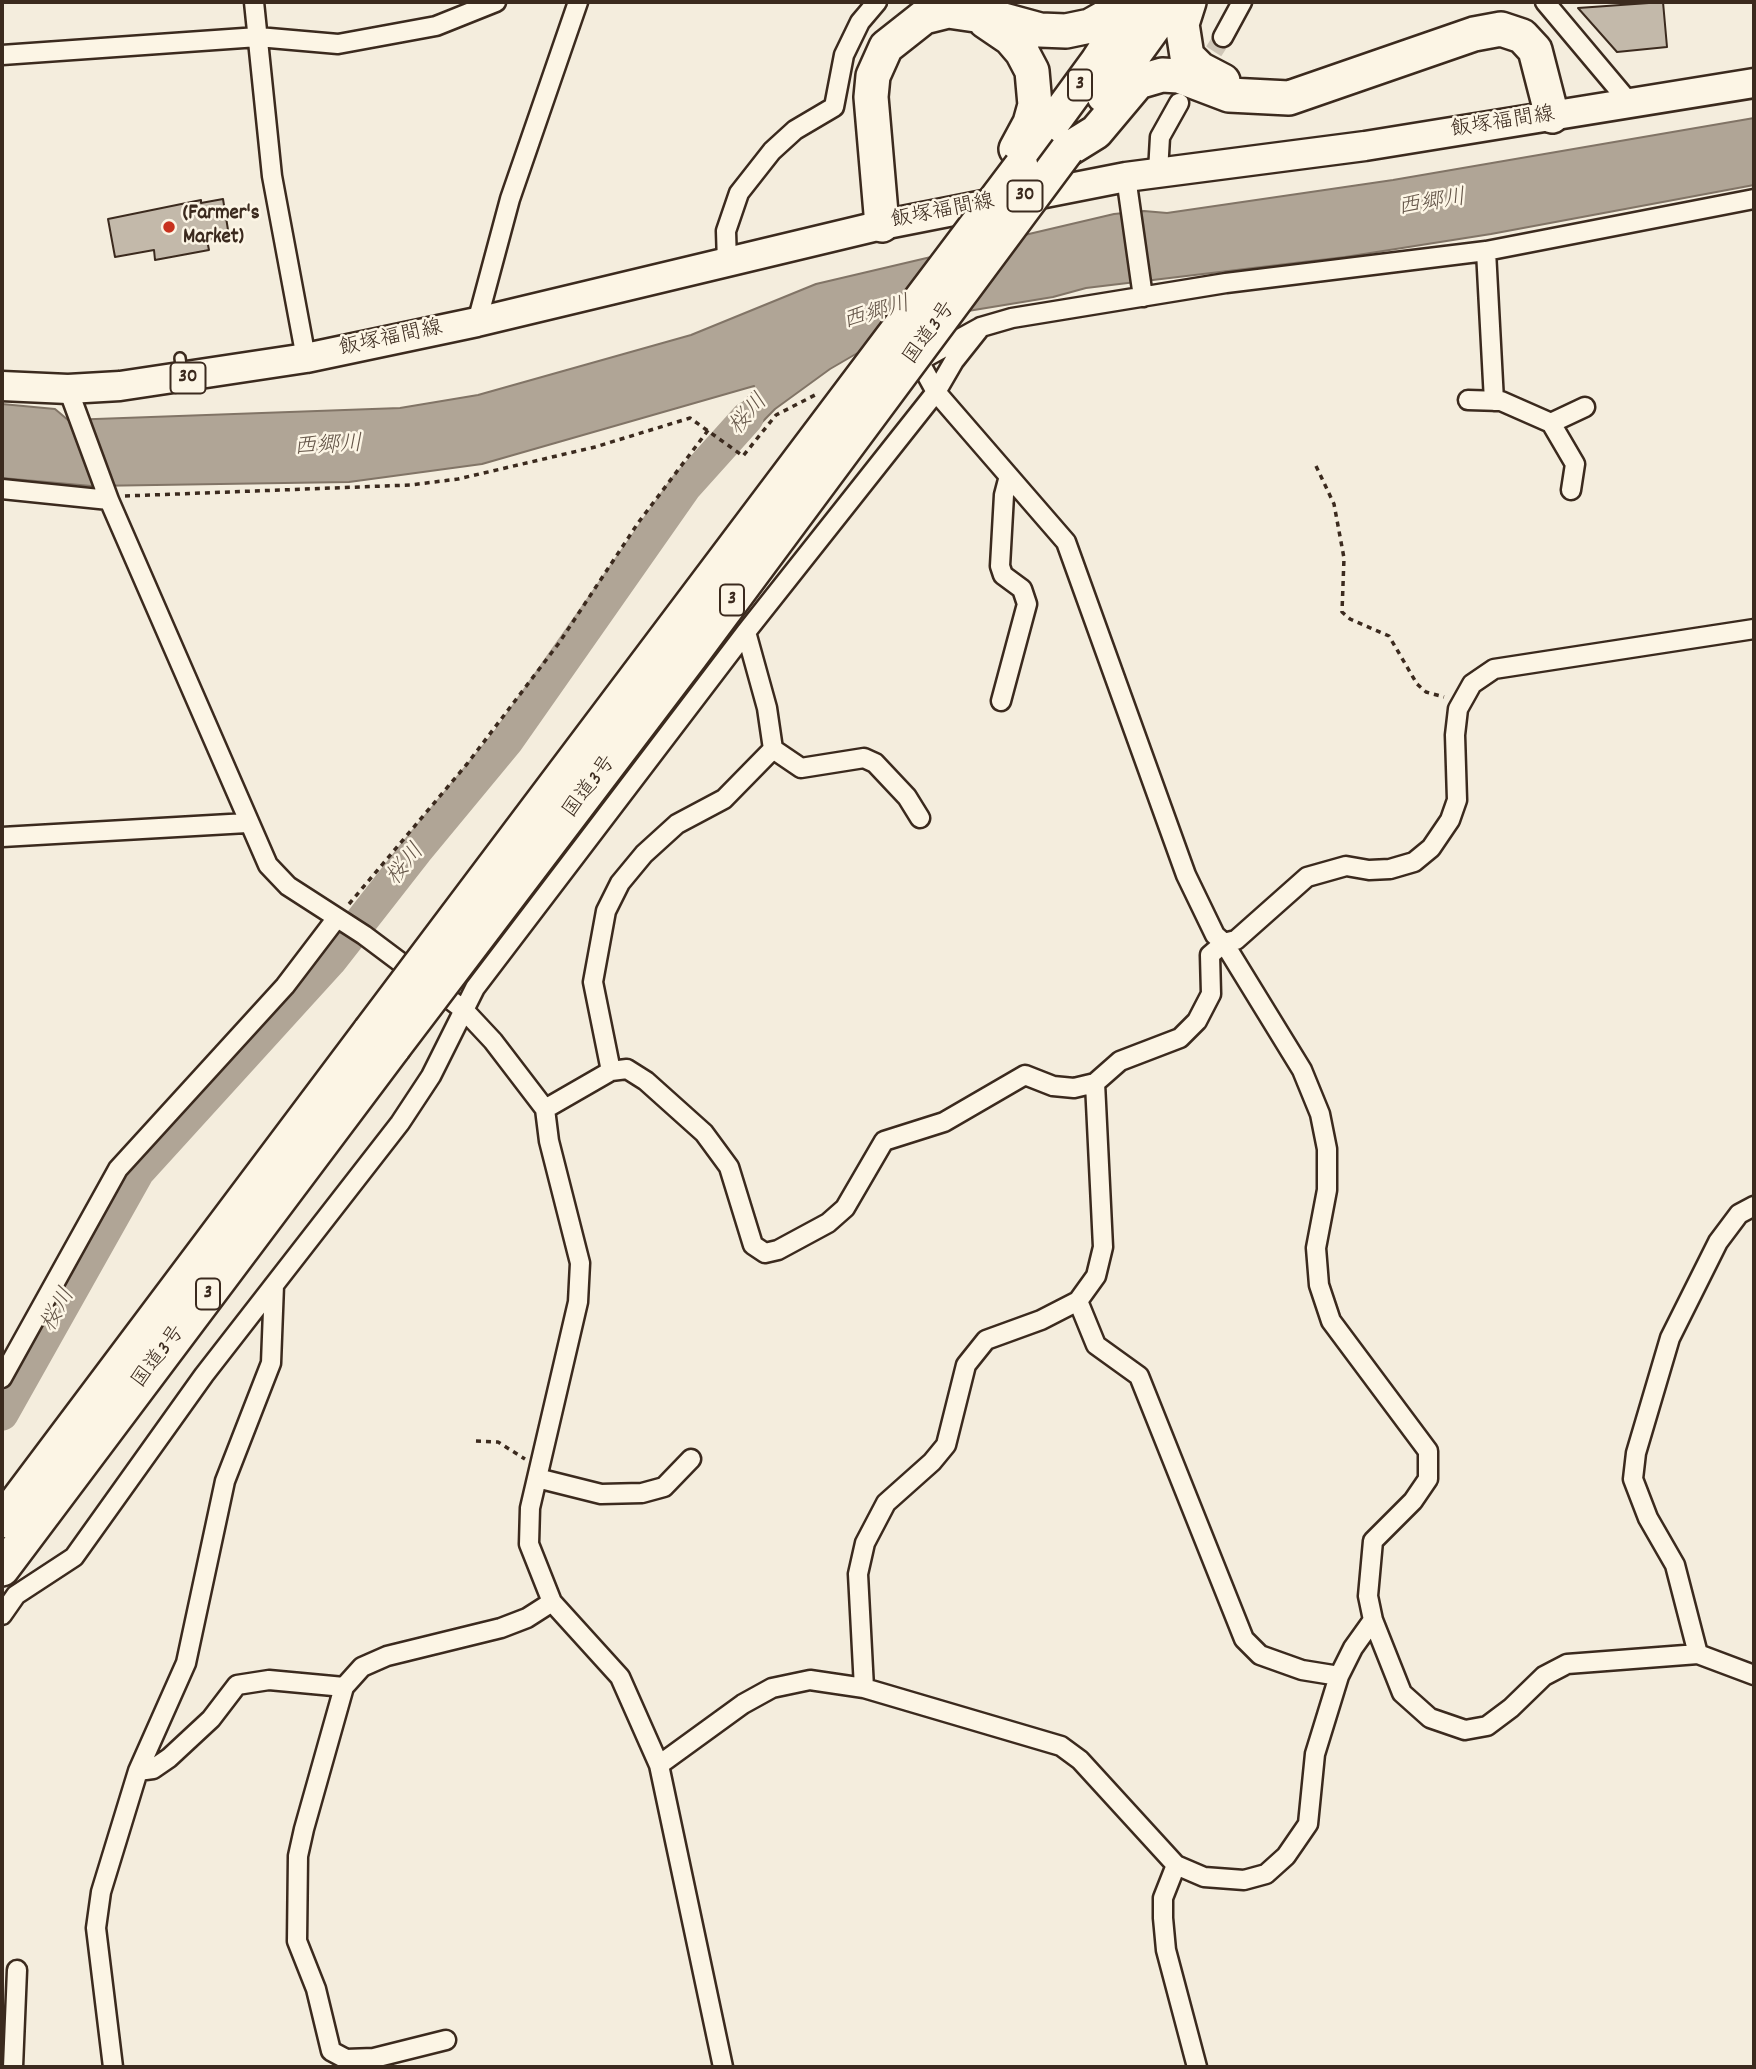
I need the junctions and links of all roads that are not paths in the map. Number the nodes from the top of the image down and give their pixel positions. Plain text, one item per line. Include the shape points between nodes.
1 (254, 2) edge
2 (496, 2) edge
3 (578, 2) edge
4 (877, 2) edge
5 (1119, 2) edge
6 (1136, 2) edge
7 (1172, 2) edge
8 (1189, 2) edge
9 (1242, 2) edge
10 (1545, 2) edge
11 (974, 14) junction
12 (258, 37) junction
13 (1223, 37) tunnel mouth
14 (2, 55) edge
15 (1754, 83) edge
16 (1264, 97) junction
17 (1629, 102) junction
18 (1179, 103) dead end
19 (1552, 116) junction
20 (1067, 150) junction
21 (1014, 165) junction
22 (1158, 172) junction
23 (1126, 177) junction
24 (1754, 199) edge
25 (882, 225) junction
26 (1486, 251) junction
27 (727, 262) junction
28 (1143, 297) junction
29 (477, 322) junction
30 (981, 327) junction
31 (306, 358) junction
32 (919, 361) junction
33 (849, 378) road end
34 (2, 386) edge
35 (936, 392) junction
36 (1468, 400) dead end
37 (73, 401) junction
38 (1494, 401) junction
39 (1585, 407) dead end
40 (1550, 423) junction
41 (1009, 476) junction
42 (2, 489) edge
43 (1571, 490) dead end
44 (108, 496) junction
45 (1754, 629) edge
46 (746, 632) junction
47 (1001, 701) dead end
48 (773, 749) junction
49 (920, 818) dead end
50 (247, 823) junction
51 (2, 837) edge
52 (340, 922) junction
53 (1224, 943) junction
54 (464, 1010) junction
55 (382, 1039) junction
56 (611, 1070) junction
57 (1095, 1083) junction
58 (545, 1109) junction
59 (1754, 1206) edge
60 (274, 1285) junction
61 (1078, 1301) junction
62 (2, 1378) edge
63 (691, 1460) dead end
64 (538, 1475) junction
65 (9, 1527) edge
66 (2, 1569) edge
67 (552, 1602) junction
68 (2, 1615) edge
69 (1373, 1620) junction
70 (1698, 1654) junction
71 (1754, 1675) edge
72 (1339, 1676) junction
73 (344, 1687) junction
74 (864, 1688) junction
75 (659, 1765) junction
76 (138, 1771) junction
77 (1176, 1865) junction
78 (17, 1970) dead end
79 (446, 2040) dead end
80 (13, 2067) edge
81 (113, 2067) edge
82 (723, 2067) edge
83 (1197, 2067) edge

1 - 12 street
2 - 12 street via 436,26 338,44
3 - 29 street via 510,199
4 - 27 street via 860,22 844,55 834,107 772,150 739,193 726,231
5 - 11 highway via 1107,17 1066,31 1040,30
6 - 21 highway, 3 via 1097,62
7 - 20 highway, 国道3号 / 3
8 - 16 highway via 1182,24 1187,56 1200,69
9 - 13 street
10 - 17 street
11 - 21 highway via 1010,38 1032,71 1035,105
11 - 25 highway via 948,11 924,17 886,47 878,61 871,97
12 - 14 street
12 - 31 street via 272,176
15 - 17 main road, 飯塚福間線 / 30
16 - 19 highway via 1289,98 1323,89 1474,34 1501,29 1522,36 1535,50
16 - 20 highway via 1229,95 1179,76 1162,75 1138,82 1096,132
17 - 19 main road, 飯塚福間線 / 30
18 - 22 street via 1160,136
19 - 22 main road, 飯塚福間線 / 30
20 - 55 highway, 国道3号 / 3, bridge via 691,656
21 - 55 highway, 国道3号 / 3, bridge via 883,330 818,435
22 - 23 main road, 飯塚福間線 / 30
23 - 25 main road, 飯塚福間線 / 30
23 - 28 street
24 - 26 street
25 - 27 main road, 飯塚福間線 / 30
26 - 28 street
26 - 38 street
27 - 29 main road, 飯塚福間線 / 30
28 - 30 street
29 - 31 main road, 飯塚福間線 / 30
30 - 32 street
30 - 35 street
31 - 37 main road, 30 via 181,368
32 - 33 street via 893,361
32 - 35 street
34 - 37 main road, 30
35 - 41 street
35 - 46 street
36 - 38 street
37 - 44 street
38 - 40 street
39 - 40 street
40 - 43 street via 1575,464
41 - 47 street via 1000,566 1003,575 1022,589 1027,604
41 - 53 street via 1066,542 1186,875 1215,935
42 - 44 street
44 - 50 street
45 - 53 street via 1494,669 1472,684 1458,709 1457,800 1431,848 1414,862 1390,869 1346,866 1307,877 1236,940
46 - 48 street
46 - 54 street via 475,988
48 - 49 street via 801,768 864,758 875,763
48 - 56 street via 724,799 677,824 620,883 606,911 593,982
50 - 51 street
50 - 52 street via 268,865 288,886
52 - 54 street
52 - 62 street via 118,1169
53 - 57 street via 1210,955 1211,993 1197,1021 1180,1038 1120,1061
53 - 69 street via 1302,1070 1320,1114 1327,1149 1327,1190 1317,1248 1319,1284 1331,1321 1428,1451 1428,1479 1373,1541 1367,1596
54 - 58 street
54 - 60 street via 431,1076 400,1123
55 - 65 highway, 国道3号 / 3
56 - 57 street via 627,1069 646,1081 704,1133 729,1167 752,1245 765,1253 836,1215 884,1141 944,1122 1025,1075 1054,1086
56 - 58 street
57 - 61 street via 1103,1247 1096,1276
58 - 64 street via 551,1153 580,1263 578,1302
59 - 70 street via 1739,1214 1718,1242 1670,1338 1636,1452 1633,1479 1647,1518 1675,1565
60 - 68 street via 74,1558 16,1595
60 - 76 street via 271,1363 225,1481 186,1663
61 - 72 street via 1096,1345 1139,1376 1244,1639 1260,1655 1302,1670
61 - 74 street via 986,1340 965,1365 946,1445 886,1503 864,1543 858,1574
63 - 64 street via 664,1487 642,1493 601,1494
64 - 67 street via 530,1508 529,1544
65 - 66 highway, 国道3号 / 3
67 - 73 street via 501,1628 387,1656 362,1667
67 - 75 street via 620,1677
69 - 70 street via 1402,1693 1430,1718 1465,1730 1487,1726 1544,1676 1567,1664
69 - 72 street
70 - 71 street
72 - 77 street via 1315,1754 1308,1824 1286,1856 1266,1874 1244,1880 1204,1877
73 - 76 street via 269,1681 237,1685 211,1719 169,1758 153,1769
73 - 79 street via 298,1856 297,1941 301,1957 316,1989 331,2051 346,2059 374,2058
74 - 75 street via 810,1680 772,1689 743,1704
74 - 77 street via 1061,1746 1080,1760
75 - 82 street
76 - 81 street via 101,1892 96,1928
77 - 83 street via 1163,1898 1165,1939
78 - 80 street

